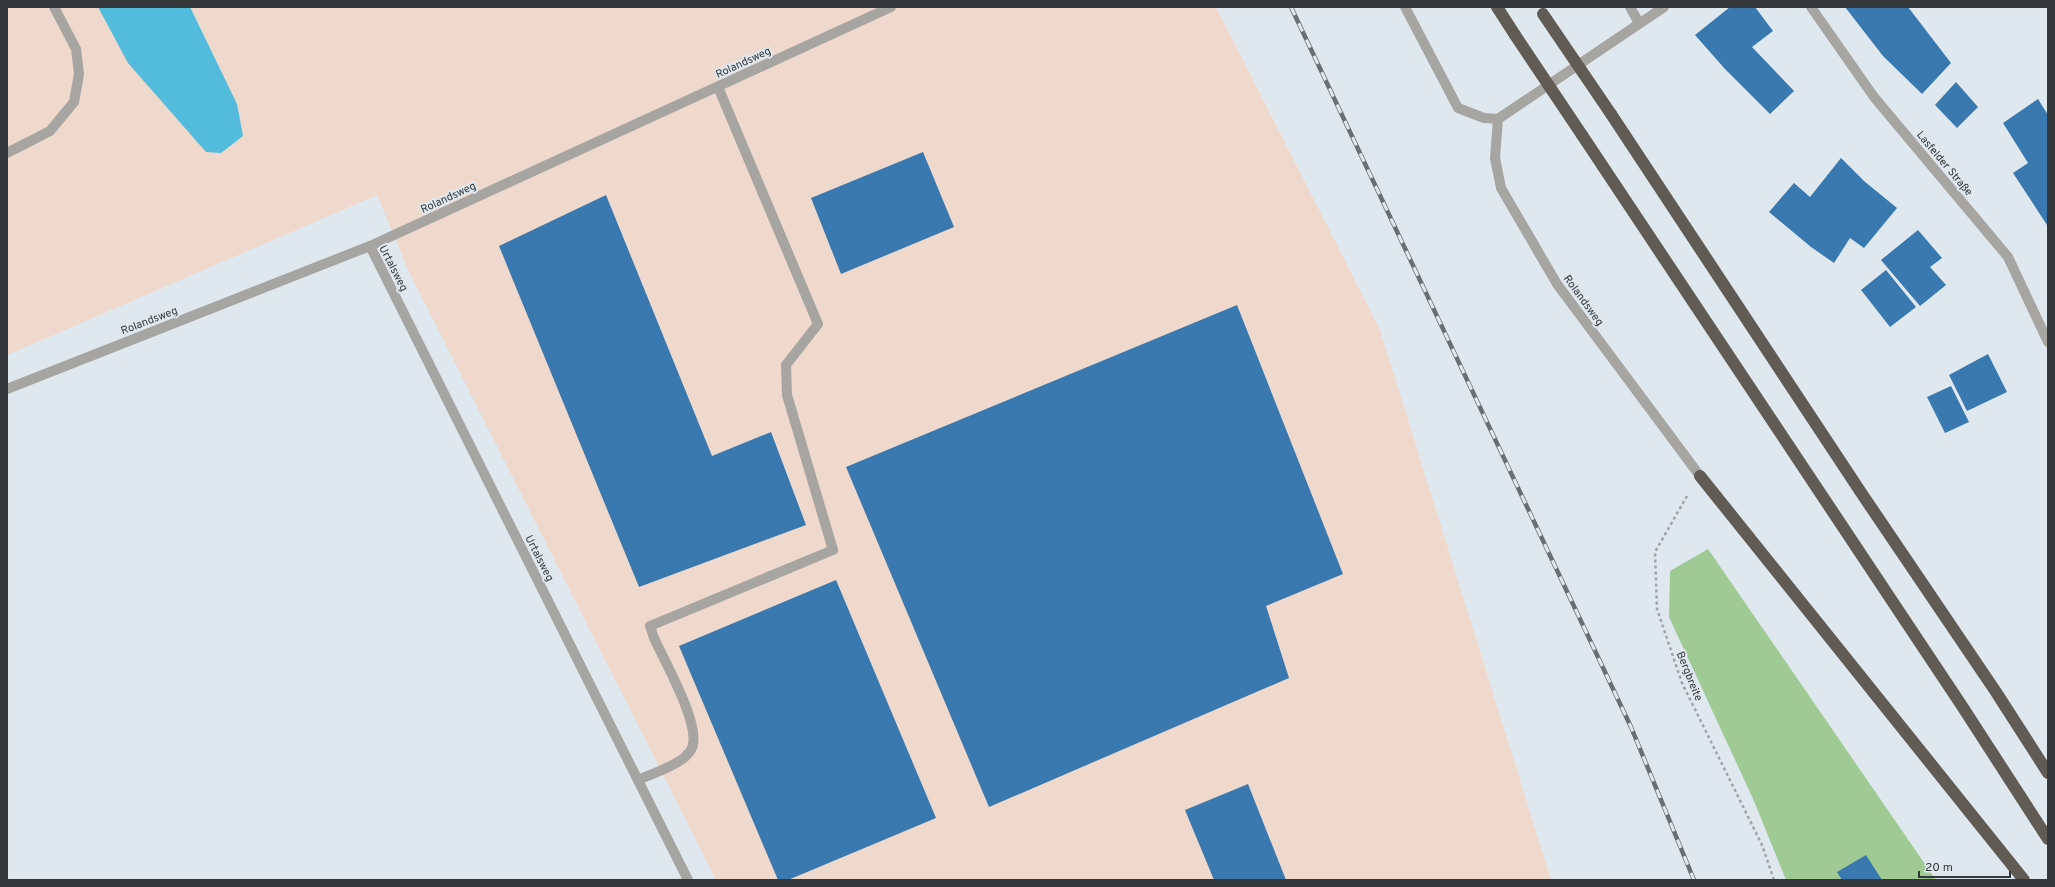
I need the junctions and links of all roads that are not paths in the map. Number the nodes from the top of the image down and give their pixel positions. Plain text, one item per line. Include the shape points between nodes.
1 (54, 7) edge
2 (891, 7) edge
3 (1405, 7) edge
4 (1497, 7) edge
5 (1630, 7) edge
6 (1664, 7) edge
7 (1811, 7) edge
8 (1541, 11) edge
9 (1639, 23) junction
10 (718, 87) junction
11 (1498, 119) junction
12 (7, 153) edge
13 (370, 246) junction
14 (2048, 342) edge
15 (7, 389) edge
16 (1700, 476) joint
17 (2048, 773) edge
18 (638, 780) junction
19 (2048, 839) edge
20 (688, 880) edge
21 (2024, 880) edge

1 - 12 street via 76,49 79,74 74,102 50,131
2 - 10 street, Rolandsweg
3 - 11 street via 1458,108 1484,118
4 - 19 highway, bridge
5 - 9 street
6 - 9 street
7 - 14 street, Lasfelder Straße via 1874,97 2008,257
8 - 17 highway, bridge
9 - 11 street
10 - 13 street, Rolandsweg
10 - 18 street via 818,324 786,365 787,395 833,550 650,626 688,712 694,730 693,746 685,757 670,767
11 - 16 street, Rolandsweg via 1495,158 1501,188 1557,284
13 - 15 street, Rolandsweg
13 - 18 street, Urtalsweg
16 - 21 highway
18 - 20 street, Urtalsweg

